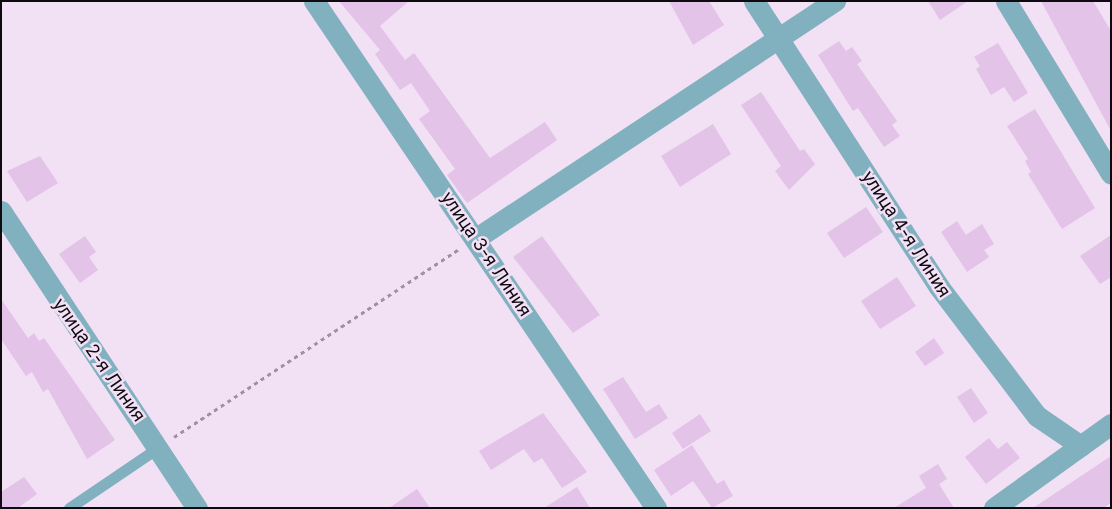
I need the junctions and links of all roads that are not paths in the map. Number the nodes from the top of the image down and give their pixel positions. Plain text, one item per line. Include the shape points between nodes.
1 (314, 1) edge
2 (754, 1) edge
3 (836, 1) edge
4 (1006, 1) edge
5 (778, 37) junction
6 (1111, 174) edge
7 (1, 211) edge
8 (475, 239) junction
9 (1111, 424) edge
10 (1082, 446) junction
11 (159, 447) junction
12 (69, 508) edge
13 (197, 508) edge
14 (656, 508) edge
15 (994, 508) edge

1 - 8 street, улица 3-я Линия
2 - 5 street, улица 4-я Линия
3 - 5 street
4 - 6 street
5 - 8 street
5 - 10 street, улица 4-я Линия via 939,287 1037,416
7 - 11 street, улица 2-я Линия
8 - 14 street, улица 3-я Линия
9 - 10 street
10 - 15 street
11 - 12 lane
11 - 13 street, улица 2-я Линия

